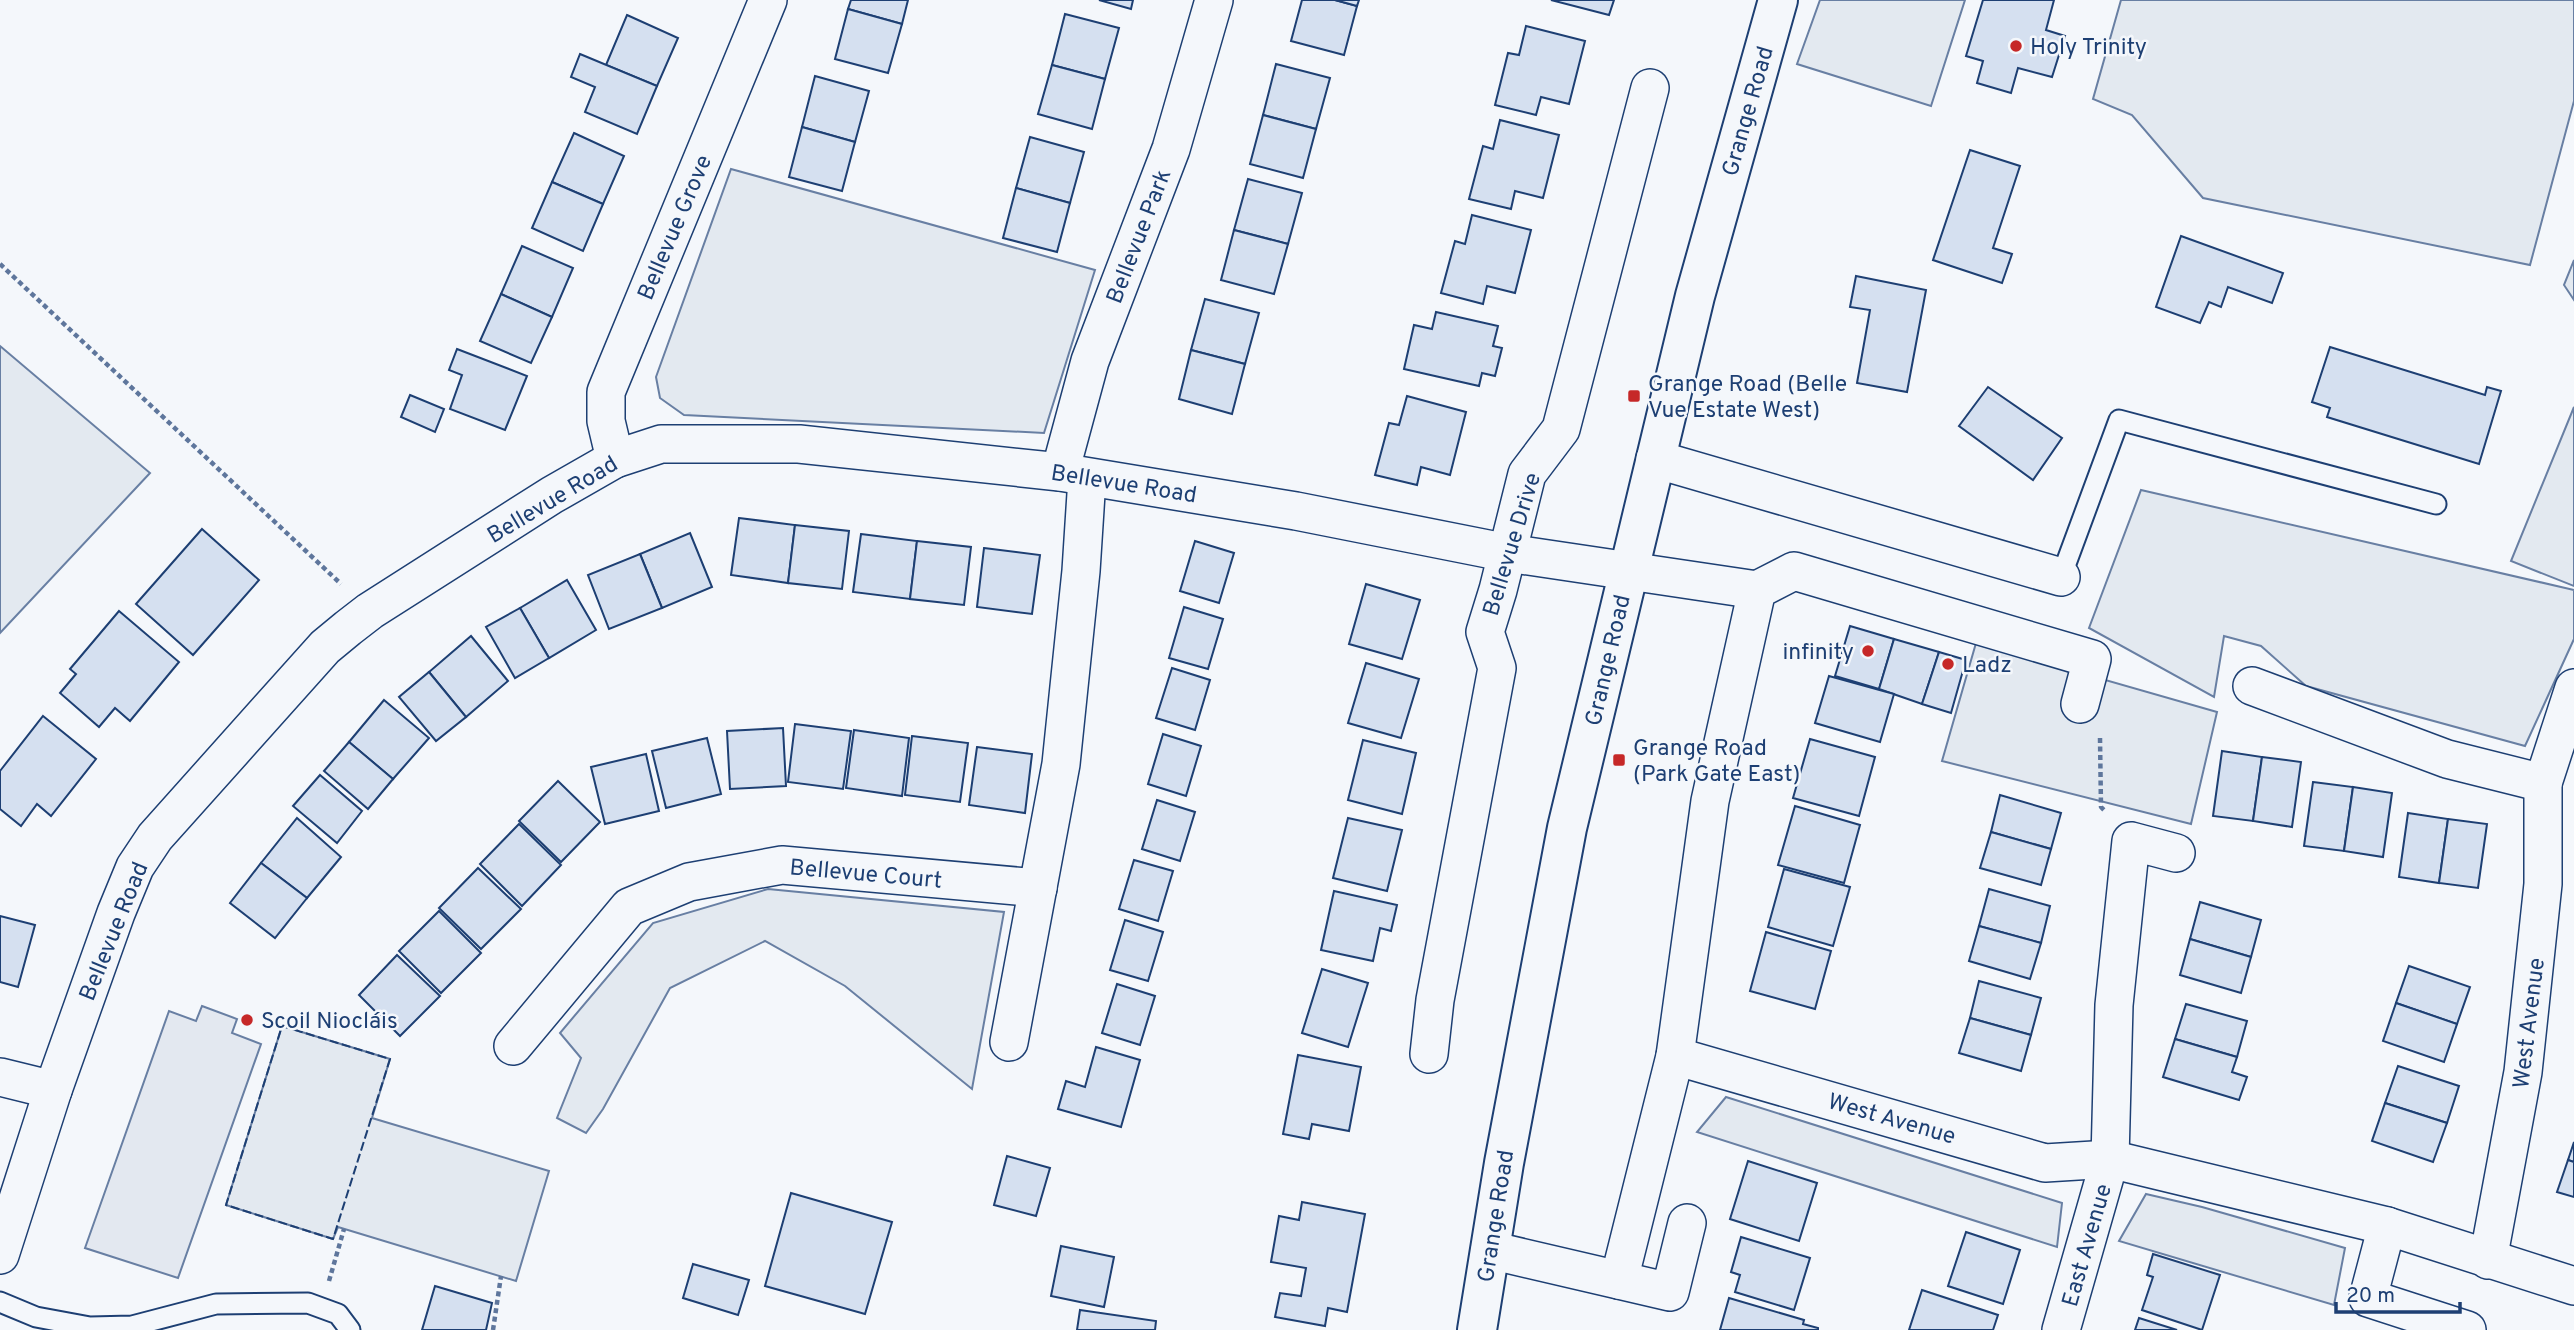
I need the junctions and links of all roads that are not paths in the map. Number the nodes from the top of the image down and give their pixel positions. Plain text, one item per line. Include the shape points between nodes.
1 (768, 0) edge
2 (1214, 0) edge
3 (1778, 0) edge
4 (1650, 88) dead end
5 (615, 459) junction
6 (1655, 459) junction
7 (1073, 475) junction
8 (2435, 504) dead end
9 (1508, 553) junction
10 (1628, 571) junction
11 (2061, 577) joint
12 (1757, 590) junction
13 (2252, 686) dead end
14 (2574, 688) edge
15 (2080, 704) road end
16 (2543, 783) junction
17 (2176, 853) dead end
18 (1038, 888) junction
19 (1009, 1042) dead end
20 (513, 1046) dead end
21 (1429, 1054) dead end
22 (1675, 1056) junction
23 (0, 1077) edge
24 (53, 1090) junction
25 (2110, 1159) junction
26 (1687, 1223) dead end
27 (2386, 1226) junction
28 (1490, 1250) junction
29 (0, 1255) edge
30 (2488, 1260) junction
31 (1619, 1280) junction
32 (2574, 1286) edge
33 (0, 1302) edge
34 (350, 1330) edge
35 (1477, 1330) edge
36 (2061, 1330) edge
37 (2467, 1330) edge

1 - 5 street, Bellevue Grove via 606,392 606,421
2 - 7 street, Bellevue Park via 1171,149 1090,360
3 - 6 main road, Grange Road via 1695,296
4 - 9 street, Bellevue Drive via 1560,429 1527,474
5 - 7 street, Bellevue Road via 661,443 799,443
5 - 24 street, Bellevue Road via 370,611 325,647 177,810 135,867
6 - 10 main road, Grange Road
6 - 11 street
7 - 9 street, Bellevue Road via 1296,511
7 - 18 street via 1081,571 1061,764
8 - 11 lane via 2119,420
9 - 10 street, Bellevue Road
9 - 21 street, Bellevue Drive via 1485,632 1497,668
10 - 12 street, Bellevue Road
10 - 28 main road, Grange Road via 1567,828
12 - 15 street via 1794,571 2092,659
12 - 22 street via 1710,801
13 - 16 street via 2447,758
14 - 16 street, West Avenue
16 - 30 street, West Avenue via 2543,884 2524,1072
17 - 25 street via 2131,841 2114,1005
18 - 19 street
18 - 20 street, Bellevue Court via 782,865 689,882 629,907
22 - 25 street, West Avenue via 2045,1163
22 - 31 street
23 - 24 street
24 - 29 street, Bellevue Road
25 - 27 street, West Avenue
25 - 36 street, East Avenue
26 - 31 street via 1670,1292
27 - 30 street, West Avenue
27 - 37 street via 2368,1298
28 - 31 street
28 - 35 main road, Grange Road
30 - 32 street, West Avenue
33 - 34 lane via 36,1317 90,1327 132,1326 216,1304 308,1303 338,1314

